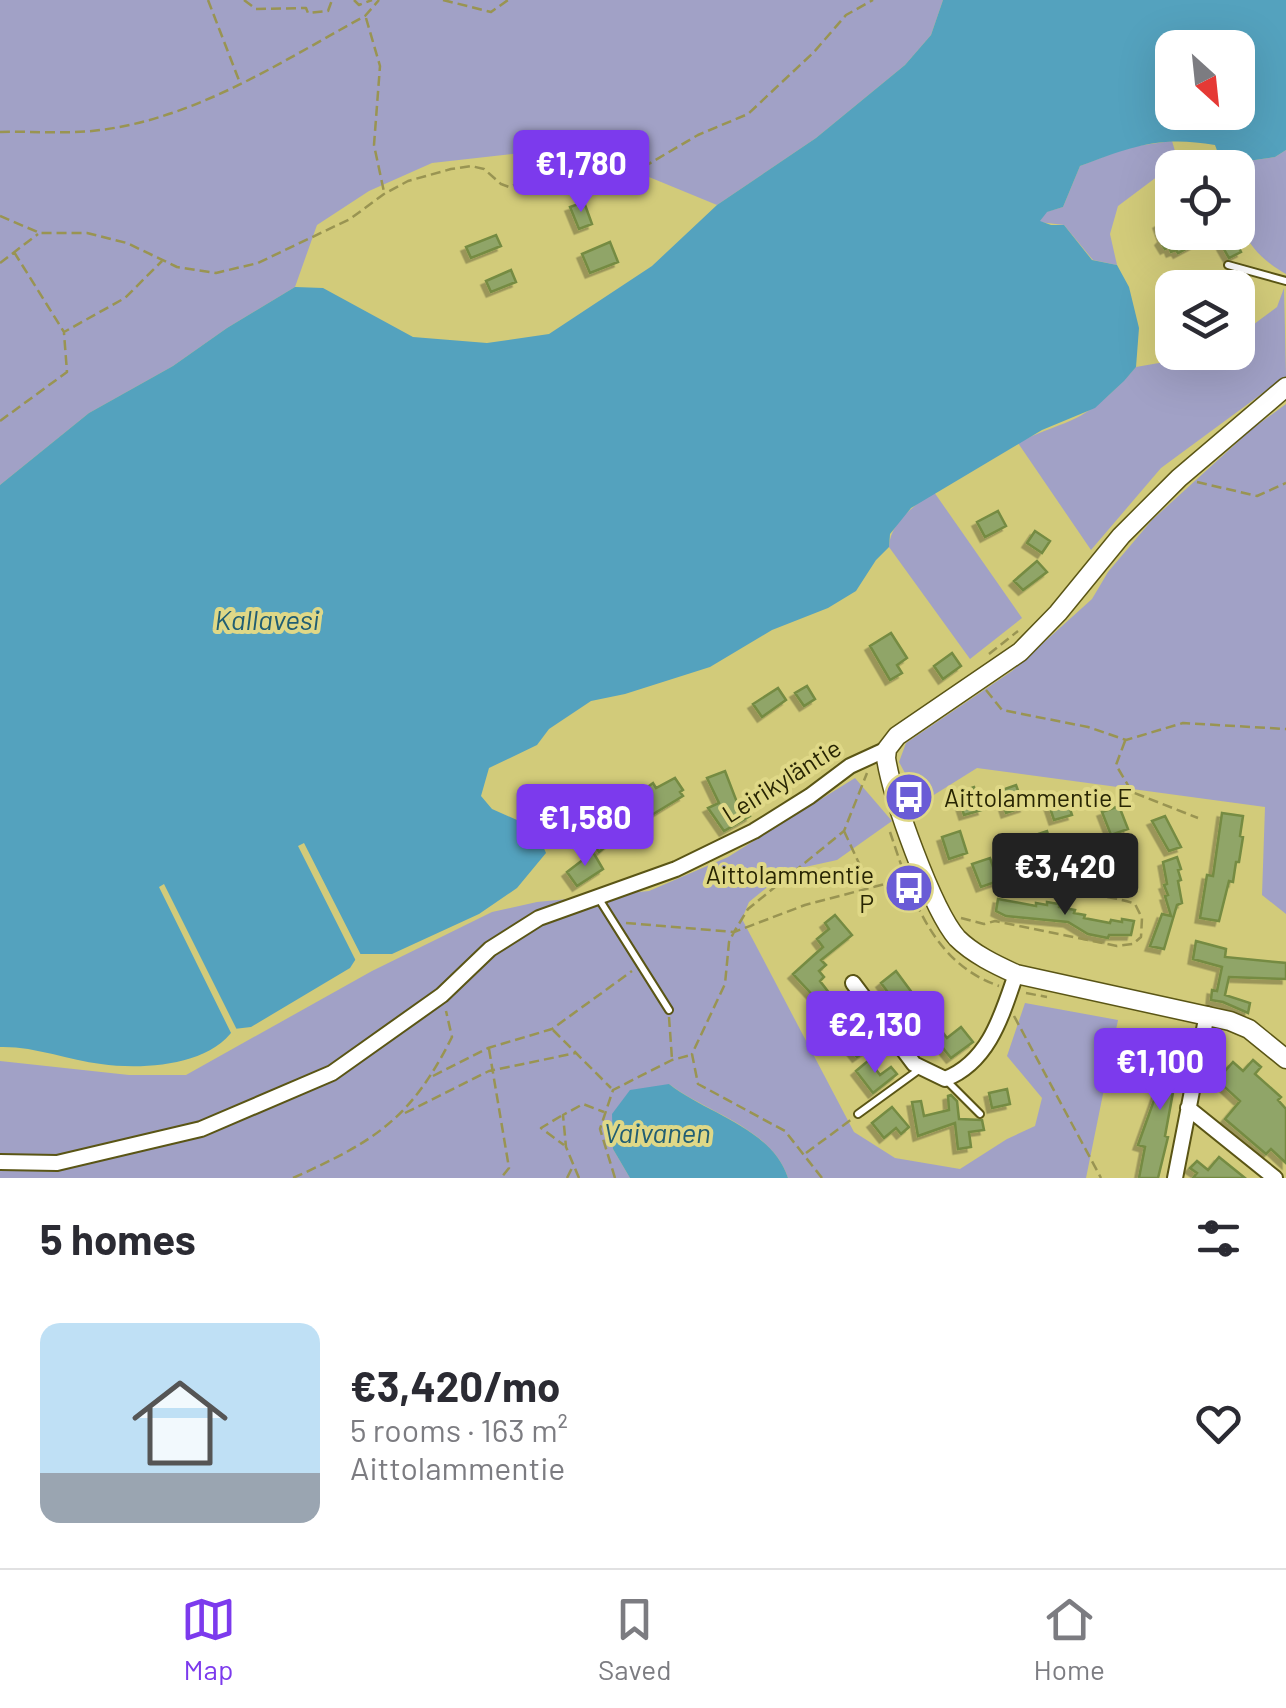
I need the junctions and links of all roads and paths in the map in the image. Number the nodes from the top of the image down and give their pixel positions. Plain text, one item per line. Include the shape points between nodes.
1 (208, 0) edge
2 (244, 0) edge
3 (332, 0) edge
4 (354, 0) edge
5 (372, 0) edge
6 (378, 0) edge
7 (443, 0) edge
8 (508, 0) edge
9 (873, 0) edge
10 (366, 16) junction
11 (241, 86) junction
12 (0, 132) edge
13 (384, 194) junction
14 (0, 216) edge
15 (40, 233) junction
16 (14, 252) junction
17 (163, 260) junction
18 (0, 263) edge
19 (1228, 265) dead end
20 (1286, 281) edge
21 (64, 332) junction
22 (1286, 387) edge
23 (0, 422) edge
24 (1179, 478) junction
25 (1286, 484) edge
26 (978, 682) junction
27 (1286, 728) edge
28 (1126, 740) junction
29 (877, 755) junction
30 (1198, 818) dead end
31 (888, 826) dead end
32 (844, 831) junction
33 (994, 843) dead end
34 (906, 878) junction
35 (871, 888) junction
36 (599, 899) junction
37 (946, 920) junction
38 (611, 922) junction
39 (734, 932) junction
40 (641, 964) junction
41 (853, 983) dead end
42 (1011, 988) junction
43 (442, 995) junction
44 (1050, 998) dead end
45 (669, 1010) joint
46 (1207, 1014) junction
47 (552, 1029) junction
48 (488, 1048) junction
49 (576, 1053) junction
50 (692, 1054) junction
51 (1286, 1059) edge
52 (672, 1060) junction
53 (921, 1068) junction
54 (492, 1070) junction
55 (432, 1077) junction
56 (945, 1079) junction
57 (613, 1090) junction
58 (1188, 1108) junction
59 (606, 1113) junction
60 (404, 1114) junction
61 (858, 1114) joint
62 (980, 1114) dead end
63 (562, 1115) junction
64 (566, 1146) junction
65 (805, 1154) junction
66 (0, 1162) edge
67 (574, 1165) junction
68 (293, 1178) edge
69 (501, 1178) edge
70 (567, 1178) edge
71 (579, 1178) edge
72 (615, 1178) edge
73 (822, 1178) edge
74 (1101, 1178) edge
75 (1175, 1178) edge
76 (1275, 1178) edge

1 - 11 path
2 - 3 path via 256,9 308,13 328,10
4 - 5 path
6 - 10 path
7 - 8 path via 491,12
9 - 13 path via 846,15 748,114 650,164 591,186 529,179 509,186 471,166 408,181
10 - 11 path
10 - 13 path via 380,66 374,145
11 - 12 path via 154,118 92,131
13 - 17 path via 350,219 258,263 216,273
14 - 15 path
15 - 16 path
15 - 17 path via 87,232
16 - 18 path
16 - 21 path
17 - 21 path via 125,298
19 - 20 lane
21 - 23 path via 67,372
22 - 24 street, Leirikyläntie
24 - 25 path via 1258,496
24 - 26 street, Leirikyläntie via 1020,652
26 - 28 path via 1002,710
26 - 29 street, Leirikyläntie
27 - 28 path via 1183,723
28 - 30 path via 1116,765 1132,792
29 - 32 path
29 - 36 street, Leirikyläntie via 754,830
29 - 37 street
31 - 34 path
32 - 35 path
32 - 39 path via 748,909
33 - 37 path via 1003,870 1020,883 1135,904 1141,938 1117,946 994,921
34 - 35 path
34 - 42 path via 918,912 944,950 965,969
35 - 39 path
36 - 38 lane
36 - 43 street, Leirikyläntie via 539,918 490,949
37 - 42 street
38 - 39 path
38 - 40 lane
39 - 50 path via 725,984
40 - 45 lane
40 - 47 path
41 - 53 street
42 - 44 path
42 - 46 street
42 - 56 street via 981,1054
42 - 74 path
43 - 55 path via 452,1037
43 - 66 street, Leirikyläntie via 332,1073 201,1128 57,1163
45 - 52 path
46 - 51 street via 1248,1030
46 - 58 street
47 - 48 path
47 - 49 path
48 - 54 path
48 - 55 path
49 - 54 path
49 - 57 path
50 - 52 path
50 - 65 path via 698,1084 785,1130
52 - 57 path
53 - 56 street
53 - 61 lane
54 - 60 path
54 - 69 path via 509,1168
55 - 60 path
56 - 62 lane
57 - 59 path
58 - 75 street
58 - 76 street
59 - 63 path via 583,1104
59 - 72 path via 600,1128
60 - 68 path via 348,1154
61 - 65 path
63 - 64 path
63 - 64 path via 541,1128
64 - 67 path
65 - 73 path
67 - 70 path
67 - 71 path

